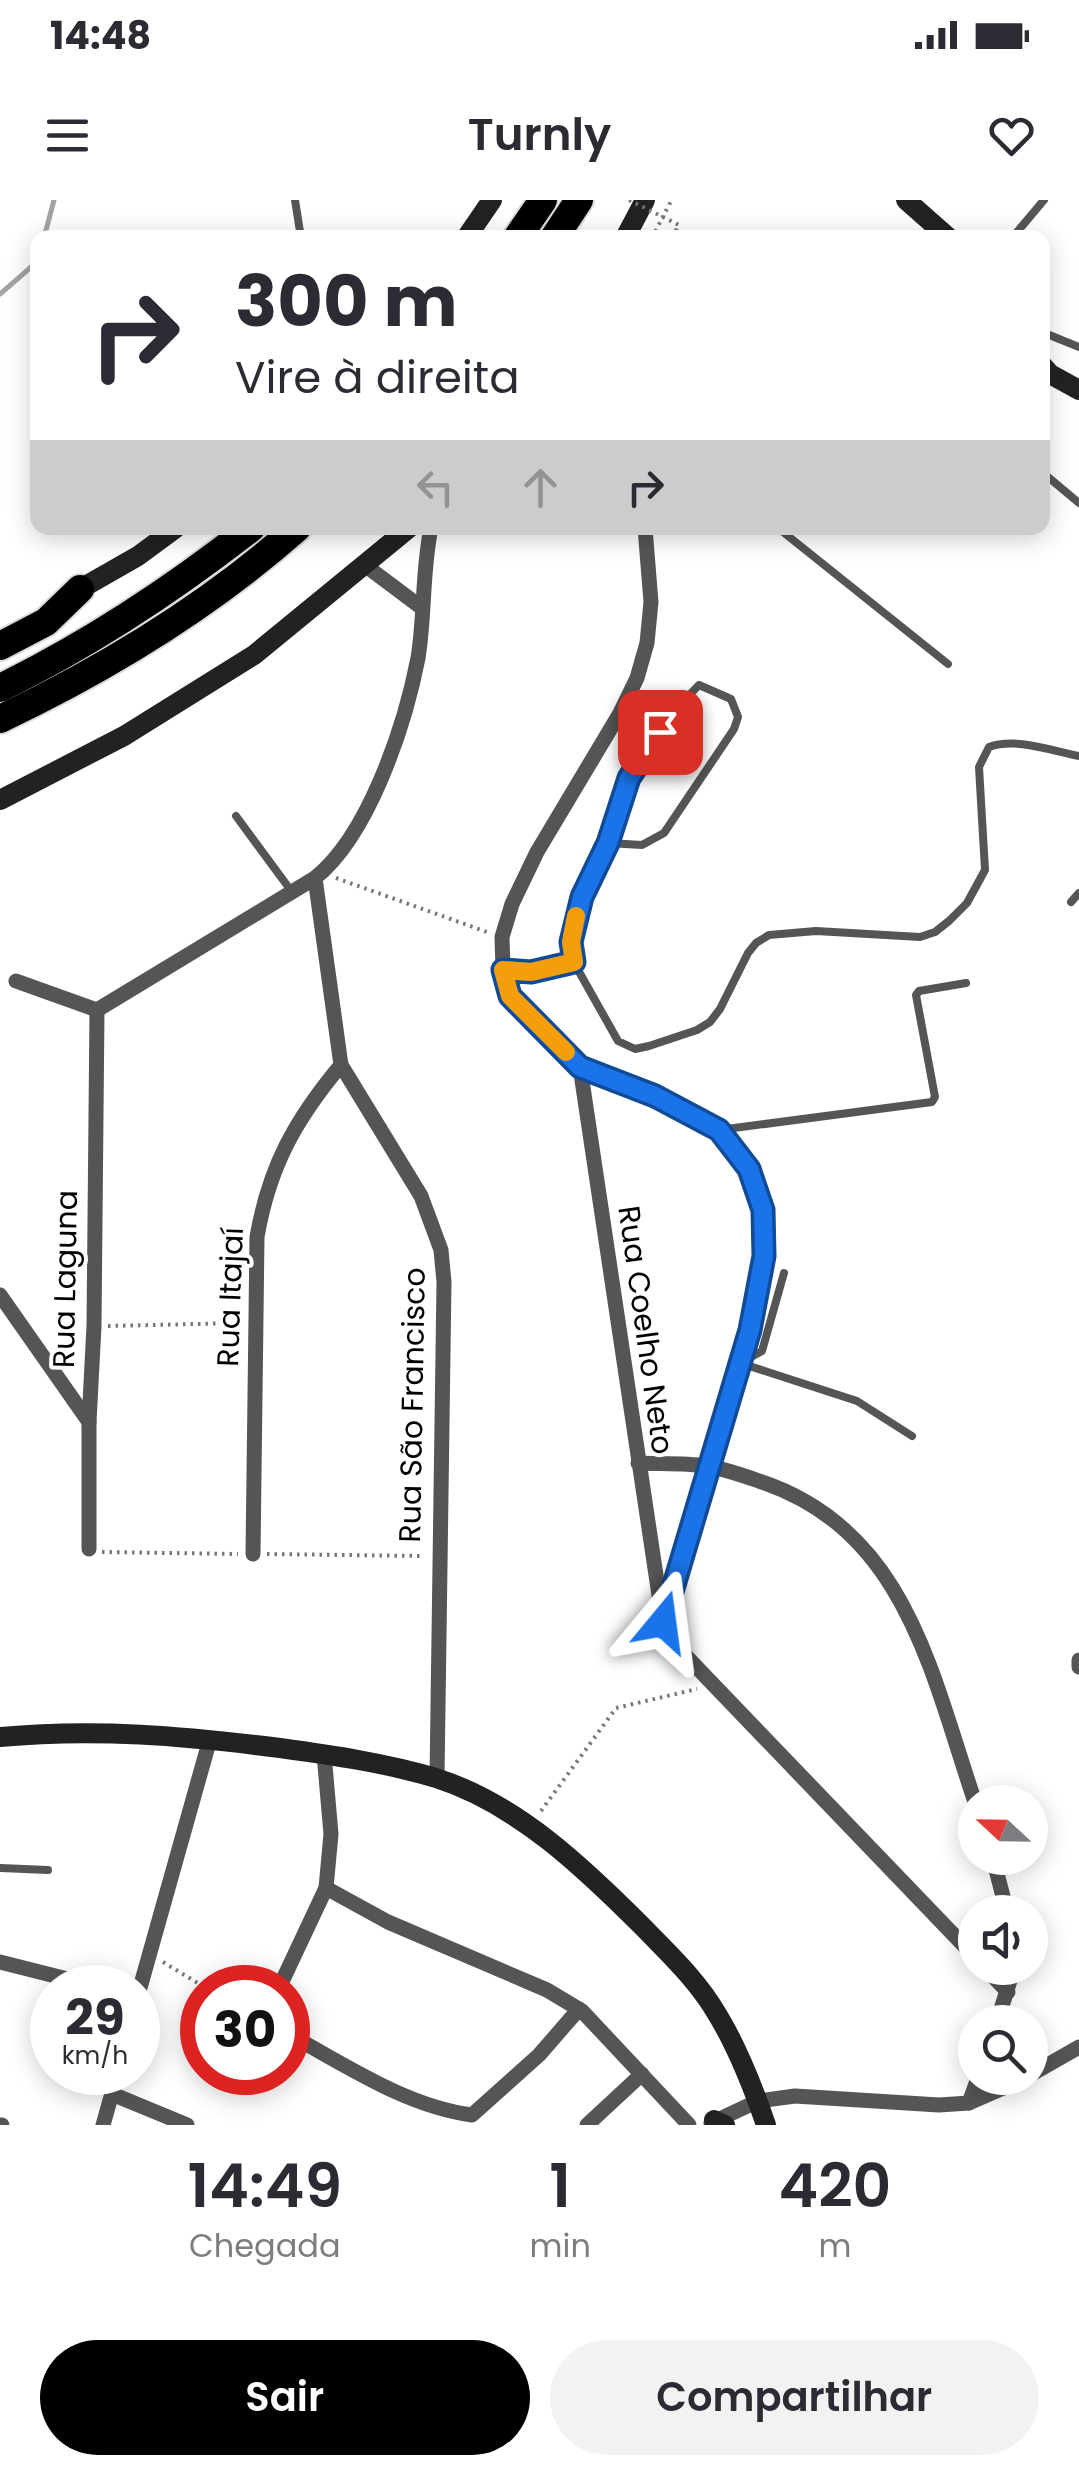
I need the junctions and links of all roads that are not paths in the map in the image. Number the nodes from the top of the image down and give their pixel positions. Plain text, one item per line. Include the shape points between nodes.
1 (295, 200) edge
2 (492, 200) edge
3 (543, 200) edge
4 (579, 200) edge
5 (645, 200) edge
6 (906, 200) edge
7 (1044, 200) edge
8 (300, 230) edge
9 (471, 230) edge
10 (522, 230) edge
11 (559, 230) edge
12 (629, 230) edge
13 (940, 230) edge
14 (1019, 230) edge
15 (1050, 335) edge
16 (1079, 347) edge
17 (1050, 374) edge
18 (1079, 390) edge
19 (1050, 478) edge
20 (1079, 502) edge
21 (166, 535) edge
22 (242, 535) edge
23 (287, 535) edge
24 (401, 535) edge
25 (429, 535) edge
26 (646, 535) edge
27 (787, 535) edge
28 (366, 566) junction
29 (80, 589) junction
30 (422, 608) junction
31 (0, 634) edge
32 (0, 646) edge
33 (948, 664) dead end
34 (0, 688) edge
35 (0, 720) edge
36 (1079, 756) edge
37 (0, 800) edge
38 (236, 816) dead end
39 (608, 843) junction
40 (318, 876) junction
41 (292, 892) junction
42 (1079, 892) edge
43 (1071, 902) dead end
44 (574, 962) junction
45 (503, 970) junction
46 (16, 981) dead end
47 (966, 982) dead end
48 (97, 1010) junction
49 (341, 1065) junction
50 (580, 1067) junction
51 (719, 1130) junction
52 (784, 1273) dead end
53 (0, 1295) edge
54 (740, 1363) junction
55 (92, 1368) junction
56 (57, 1374) junction
57 (88, 1422) junction
58 (912, 1436) dead end
59 (638, 1463) junction
60 (708, 1466) junction
61 (90, 1549) dead end
62 (253, 1554) dead end
63 (663, 1622) junction
64 (1079, 1660) edge
65 (1079, 1668) edge
66 (0, 1738) edge
67 (210, 1739) junction
68 (324, 1754) junction
69 (436, 1778) junction
70 (970, 1785) edge
71 (0, 1868) edge
72 (48, 1870) dead end
73 (326, 1888) junction
74 (958, 1939) edge
75 (0, 1962) edge
76 (146, 1965) edge
77 (290, 1965) edge
78 (30, 1970) edge
79 (1001, 1985) edge
80 (1010, 1985) edge
81 (1008, 1992) junction
82 (1004, 2005) edge
83 (579, 2009) junction
84 (310, 2046) edge
85 (1079, 2047) edge
86 (1048, 2065) edge
87 (642, 2074) junction
88 (112, 2095) edge
89 (114, 2095) edge
90 (972, 2095) edge
91 (986, 2095) edge
92 (758, 2100) junction
93 (969, 2103) junction
94 (716, 2123) edge
95 (104, 2125) edge
96 (187, 2125) edge
97 (587, 2125) edge
98 (689, 2125) edge
99 (766, 2125) edge

1 - 8 lane
2 - 9 main road
3 - 10 highway
4 - 11 highway
5 - 12 main road
6 - 13 main road
7 - 14 lane
15 - 16 lane
17 - 18 main road
19 - 20 lane
21 - 29 main road
22 - 34 highway via 166,591
23 - 35 highway via 192,608
24 - 28 main road
25 - 30 street
26 - 45 street via 652,602 637,678 512,904 502,937
27 - 33 lane
28 - 30 street
28 - 37 main road via 254,655 173,708
29 - 31 main road
29 - 32 highway via 46,622
30 - 40 street via 418,656 389,760 372,800
36 - 44 lane via 1015,744 990,747 979,768 985,870 949,922 920,937 816,931 769,936 748,953 720,1009 698,1030 649,1046 624,1046
38 - 41 lane
39 - 39 lane via 642,845 664,833 734,729 738,717 730,699 699,685 691,690 629,778
39 - 44 lane via 576,917
40 - 41 street
40 - 49 street, Rua São Francisco
41 - 48 street
42 - 43 lane
44 - 45 lane via 531,972
45 - 50 street via 510,996
46 - 48 street
47 - 51 lane via 916,995 932,1102
48 - 55 street, Rua Laguna
49 - 62 street, Rua Itajaí via 314,1097 272,1171 257,1237
49 - 69 street, Rua São Francisco via 421,1196 441,1250
50 - 51 street
50 - 59 street, Rua Coelho Neto
51 - 54 street via 749,1169 763,1210 764,1256
52 - 54 lane via 762,1351
53 - 56 street
54 - 58 lane via 856,1401
54 - 60 street
55 - 56 street
55 - 57 street, Rua Laguna
56 - 57 street
57 - 61 street, Rua Laguna
59 - 60 street
59 - 63 street, Rua Coelho Neto
60 - 63 street
60 - 70 street via 791,1492 869,1551 920,1638
63 - 74 street, Rua Coelho Neto via 683,1653
64 - 65 street
66 - 67 main road via 114,1731
67 - 68 main road
67 - 76 street
68 - 69 main road
68 - 73 street via 331,1834
69 - 92 main road via 500,1809 598,1881 693,1980
71 - 72 lane
73 - 77 street
73 - 83 street via 402,1930
75 - 78 street
79 - 81 street
80 - 81 street
81 - 82 street
83 - 84 street via 472,2115 404,2096
83 - 87 street
85 - 86 street
87 - 97 street
87 - 98 street
88 - 95 street
89 - 96 street
90 - 93 street
91 - 93 street
92 - 93 street
92 - 94 street
92 - 99 main road

